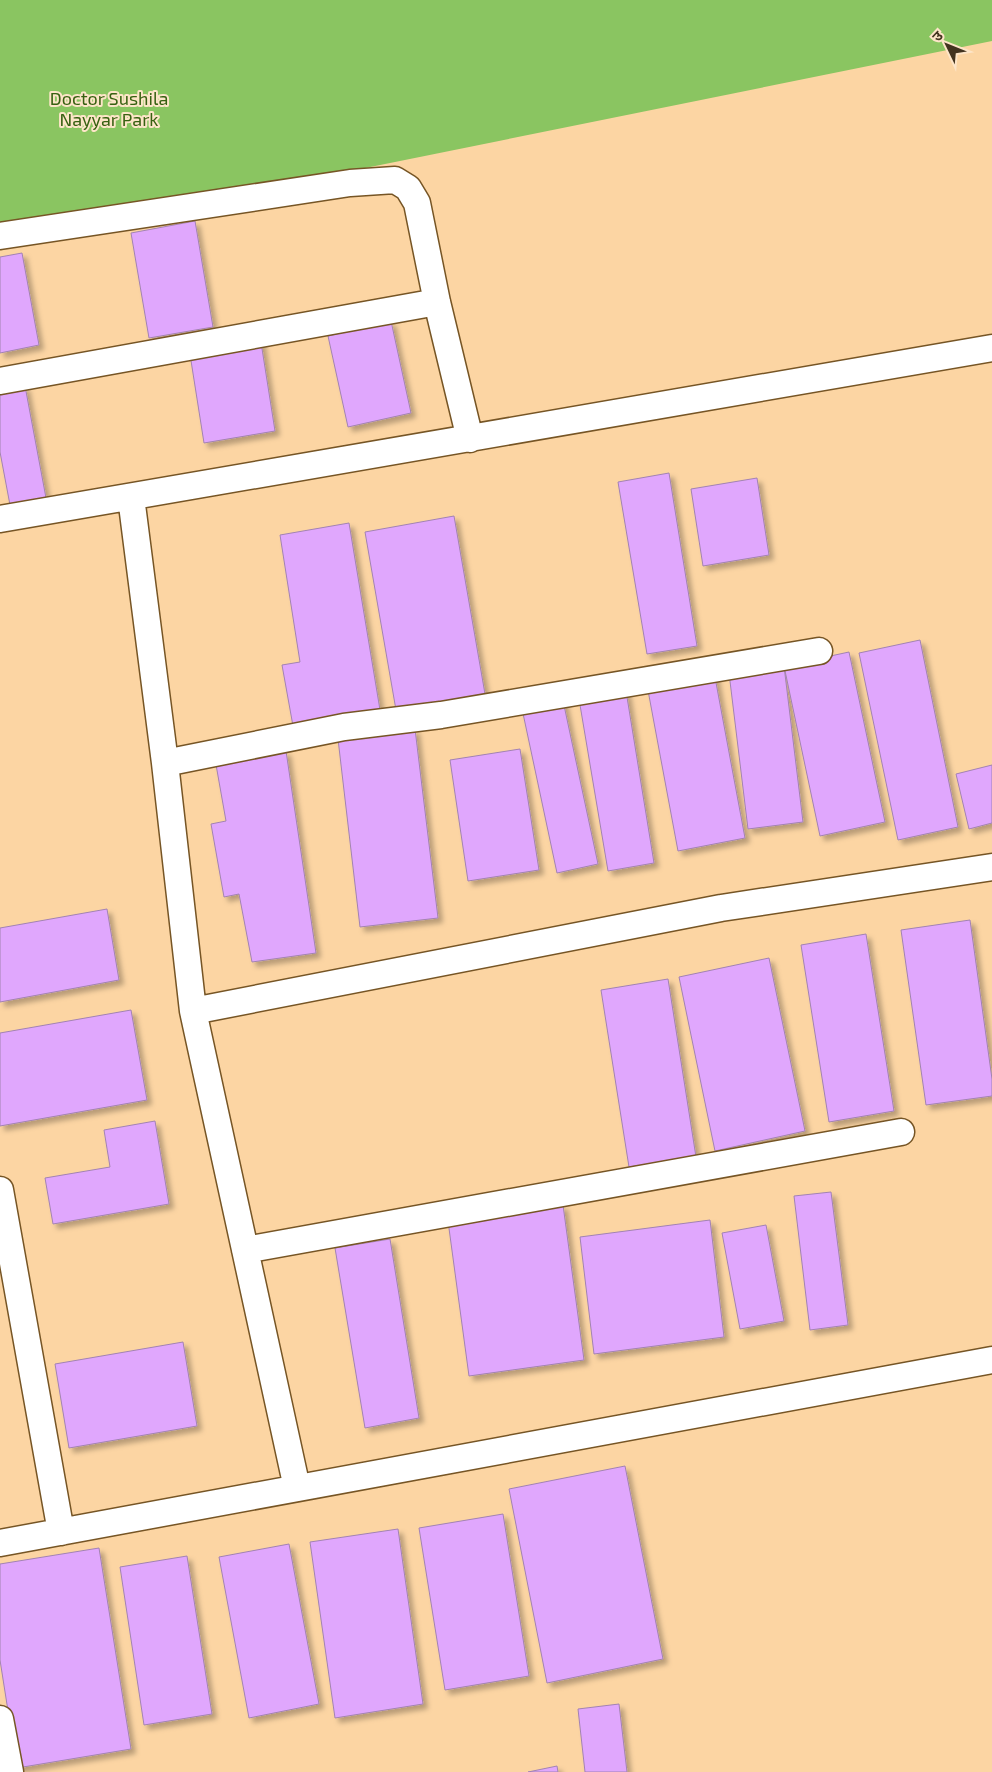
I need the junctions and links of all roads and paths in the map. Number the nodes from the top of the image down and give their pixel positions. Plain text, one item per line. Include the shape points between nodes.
1 (0, 236) edge
2 (437, 302) junction
3 (992, 348) edge
4 (0, 381) edge
5 (470, 438) junction
6 (131, 497) junction
7 (0, 520) edge
8 (819, 651) dead end
9 (164, 763) junction
10 (992, 867) edge
11 (193, 1011) junction
12 (901, 1132) dead end
13 (0, 1190) edge
14 (245, 1250) junction
15 (992, 1360) edge
16 (297, 1488) junction
17 (61, 1532) junction
18 (0, 1543) edge
19 (0, 1718) edge
20 (10, 1772) edge

1 - 2 street via 350,182 395,180 408,188 417,203
2 - 4 street
2 - 5 street
3 - 5 street
5 - 6 street
6 - 7 street
6 - 9 street
8 - 9 street via 441,715 344,727
9 - 11 street
10 - 11 street via 722,908
11 - 14 street
12 - 14 street
13 - 17 street
14 - 16 street
15 - 16 street
16 - 17 street
17 - 18 street
19 - 20 street

